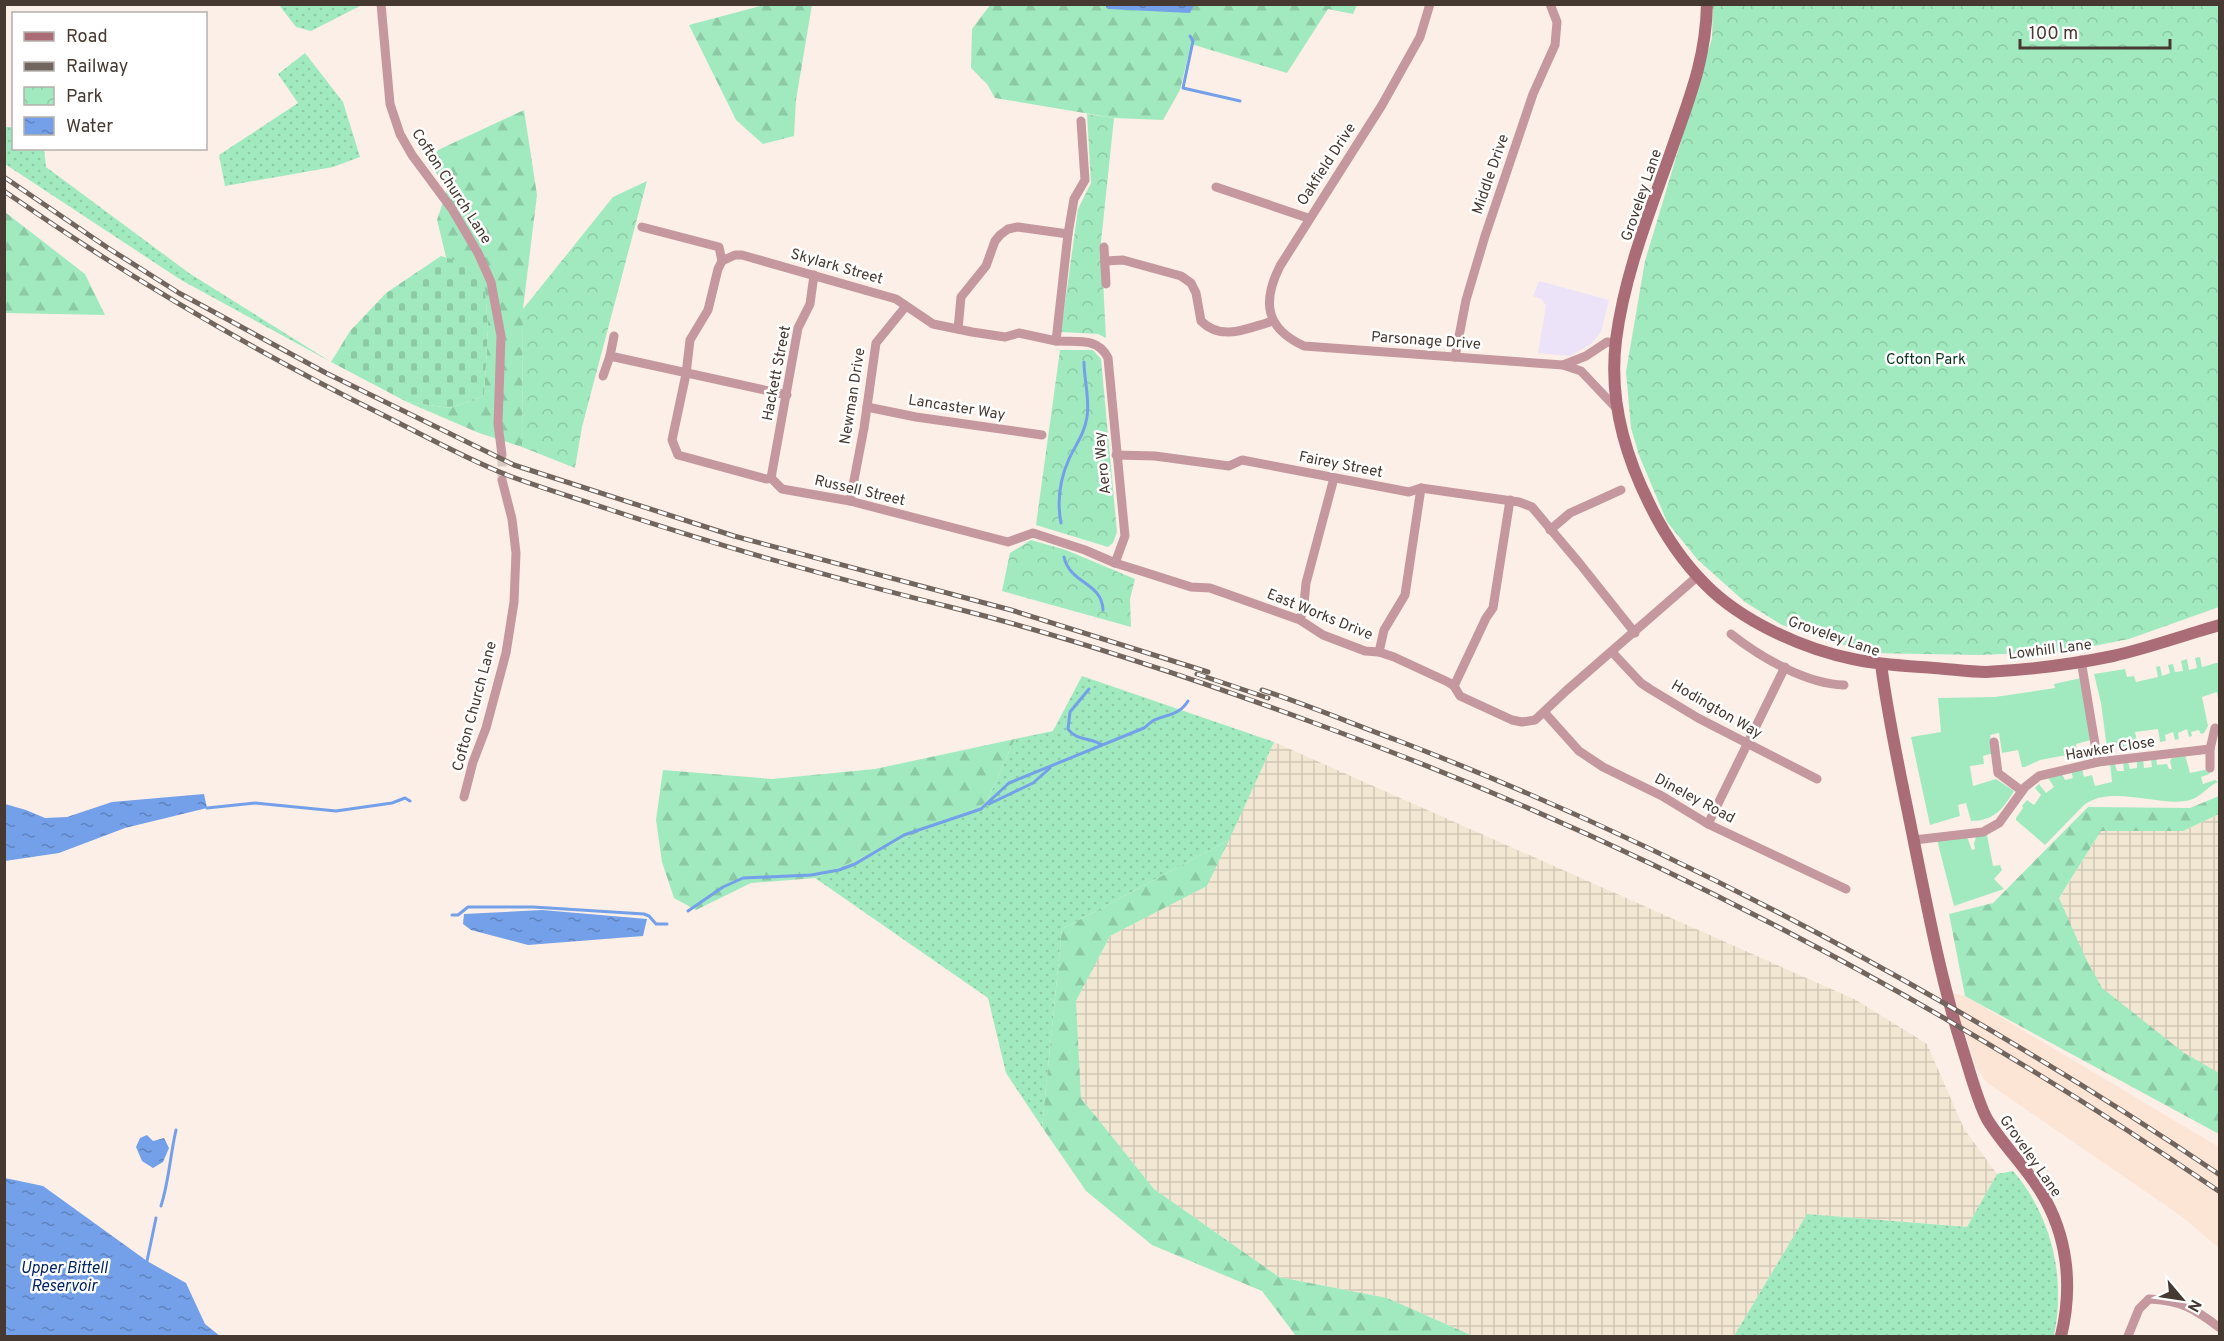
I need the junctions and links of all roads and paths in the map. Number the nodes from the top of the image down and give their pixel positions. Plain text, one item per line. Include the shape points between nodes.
1 (381, 4) edge
2 (1430, 4) edge
3 (1550, 4) edge
4 (1707, 4) edge
5 (1081, 121) dead end
6 (1216, 187) dead end
7 (1308, 218) junction
8 (642, 227) dead end
9 (1068, 234) junction
10 (1104, 247) dead end
11 (722, 261) junction
12 (1105, 261) junction
13 (814, 275) junction
14 (1106, 284) dead end
15 (906, 306) junction
16 (1273, 321) junction
17 (958, 329) junction
18 (614, 336) dead end
19 (1056, 340) junction
20 (1616, 342) junction
21 (610, 356) junction
22 (1586, 356) junction
23 (1455, 357) junction
24 (1108, 358) joint
25 (1563, 365) junction
26 (686, 374) junction
27 (603, 376) dead end
28 (1590, 379) junction
29 (787, 395) junction
30 (867, 407) junction
31 (1617, 409) junction
32 (1042, 435) dead end
33 (502, 455) tunnel mouth
34 (1116, 455) junction
35 (771, 478) junction
36 (1334, 478) junction
37 (502, 480) tunnel mouth
38 (1421, 488) junction
39 (1621, 490) dead end
40 (1510, 500) junction
41 (850, 501) junction
42 (1550, 530) junction
43 (1115, 563) junction
44 (1698, 576) junction
45 (1300, 620) junction
46 (2220, 625) edge
47 (1635, 633) junction
48 (1731, 634) dead end
49 (1379, 652) junction
50 (1612, 652) junction
51 (2081, 660) junction
52 (1881, 664) junction
53 (1785, 667) junction
54 (1844, 685) dead end
55 (1454, 686) junction
56 (1544, 712) junction
57 (2215, 728) dead end
58 (1994, 742) dead end
59 (1747, 745) junction
60 (2210, 749) junction
61 (2098, 762) junction
62 (2210, 768) dead end
63 (1816, 779) dead end
64 (2022, 791) junction
65 (464, 797) dead end
66 (1708, 824) junction
67 (1914, 840) junction
68 (1846, 889) dead end
69 (2220, 1328) edge
70 (2061, 1336) edge
71 (2128, 1336) edge

1 - 33 street, Cofton Church Lane via 390,104 400,134 452,209 491,282 501,336 498,424
2 - 7 street, Oakfield Drive via 1420,38 1382,105
3 - 23 street, Middle Drive via 1557,22 1555,45 1533,94 1485,236 1466,300
4 - 20 main road, Groveley Lane via 1702,58 1635,257
5 - 9 street via 1085,180 1074,199
6 - 7 street
7 - 16 street, Oakfield Drive via 1271,285 1269,305
8 - 11 street via 719,247
9 - 17 street via 1018,226 1000,235 986,266 963,293
9 - 19 street
10 - 12 street
11 - 13 street, Skylark Street via 742,255
11 - 26 street via 708,310 690,340
12 - 14 street
12 - 16 street via 1123,260 1181,276 1196,293 1201,321 1216,331 1231,334
13 - 15 street, Skylark Street via 896,298
13 - 29 street, Hackett Street via 810,304 798,328
15 - 17 street, Skylark Street via 925,320
15 - 30 street, Newman Drive via 876,343
16 - 23 street, Parsonage Drive via 1280,332 1304,346
17 - 19 street, Skylark Street
18 - 21 street
19 - 24 street, Skylark Street via 1095,344 1103,347
20 - 22 street, Parsonage Drive via 1607,342
20 - 31 main road, Groveley Lane
21 - 26 street
21 - 27 street
22 - 25 street, Parsonage Drive
22 - 28 street
23 - 25 street, Parsonage Drive
24 - 34 street, Aero Way
25 - 28 street, Parsonage Drive
26 - 29 street
26 - 35 street, Russell Street via 672,440 678,455
28 - 31 street, Parsonage Drive
29 - 35 street, Hackett Street
30 - 32 street, Lancaster Way
30 - 41 street, Newman Drive
31 - 44 main road, Groveley Lane via 1639,484 1660,526
34 - 36 street, Fairey Street via 1229,466 1242,460
34 - 43 street, Aero Way via 1125,536
35 - 41 street, Russell Street via 782,489
36 - 38 street, Fairey Street via 1409,492
36 - 45 street via 1305,583
37 - 65 street, Cofton Church Lane via 516,553 514,602 503,663
38 - 40 street, Fairey Street
38 - 49 street via 1405,595 1384,630
39 - 42 street via 1570,513
40 - 42 street, Fairey Street via 1532,507
40 - 55 street via 1493,608
41 - 43 street, Russell Street via 1008,542 1033,533
42 - 47 street, Fairey Street
43 - 45 street, East Works Drive via 1191,587 1210,588
44 - 47 street, East Works Drive
44 - 52 main road, Groveley Lane via 1734,608 1776,632 1820,650
45 - 49 street, East Works Drive via 1323,635 1365,651
46 - 51 main road, Lowhill Lane via 2138,650
47 - 50 street, East Works Drive
48 - 53 street
49 - 55 street, East Works Drive
50 - 56 street, East Works Drive
50 - 59 street, Hodington Way via 1641,683
51 - 52 main road, Lowhill Lane via 1985,672
51 - 61 street
52 - 67 main road, Groveley Lane
53 - 54 street via 1827,684
53 - 59 street
55 - 56 street, East Works Drive via 1460,696 1512,720 1535,720
56 - 66 street, Dineley Road via 1579,751
57 - 60 street
58 - 64 street via 1998,773
59 - 63 street, Hodington Way
59 - 66 street
60 - 61 street, Hawker Close
60 - 62 street
61 - 64 street, Hawker Close via 2039,776
64 - 67 street, Hawker Close via 1999,823 1983,832
66 - 68 street, Dineley Road
67 - 70 main road, Groveley Lane via 1944,989 1986,1117 2041,1192 2065,1248 2068,1289
69 - 71 street via 2190,1306 2149,1299 2139,1309

